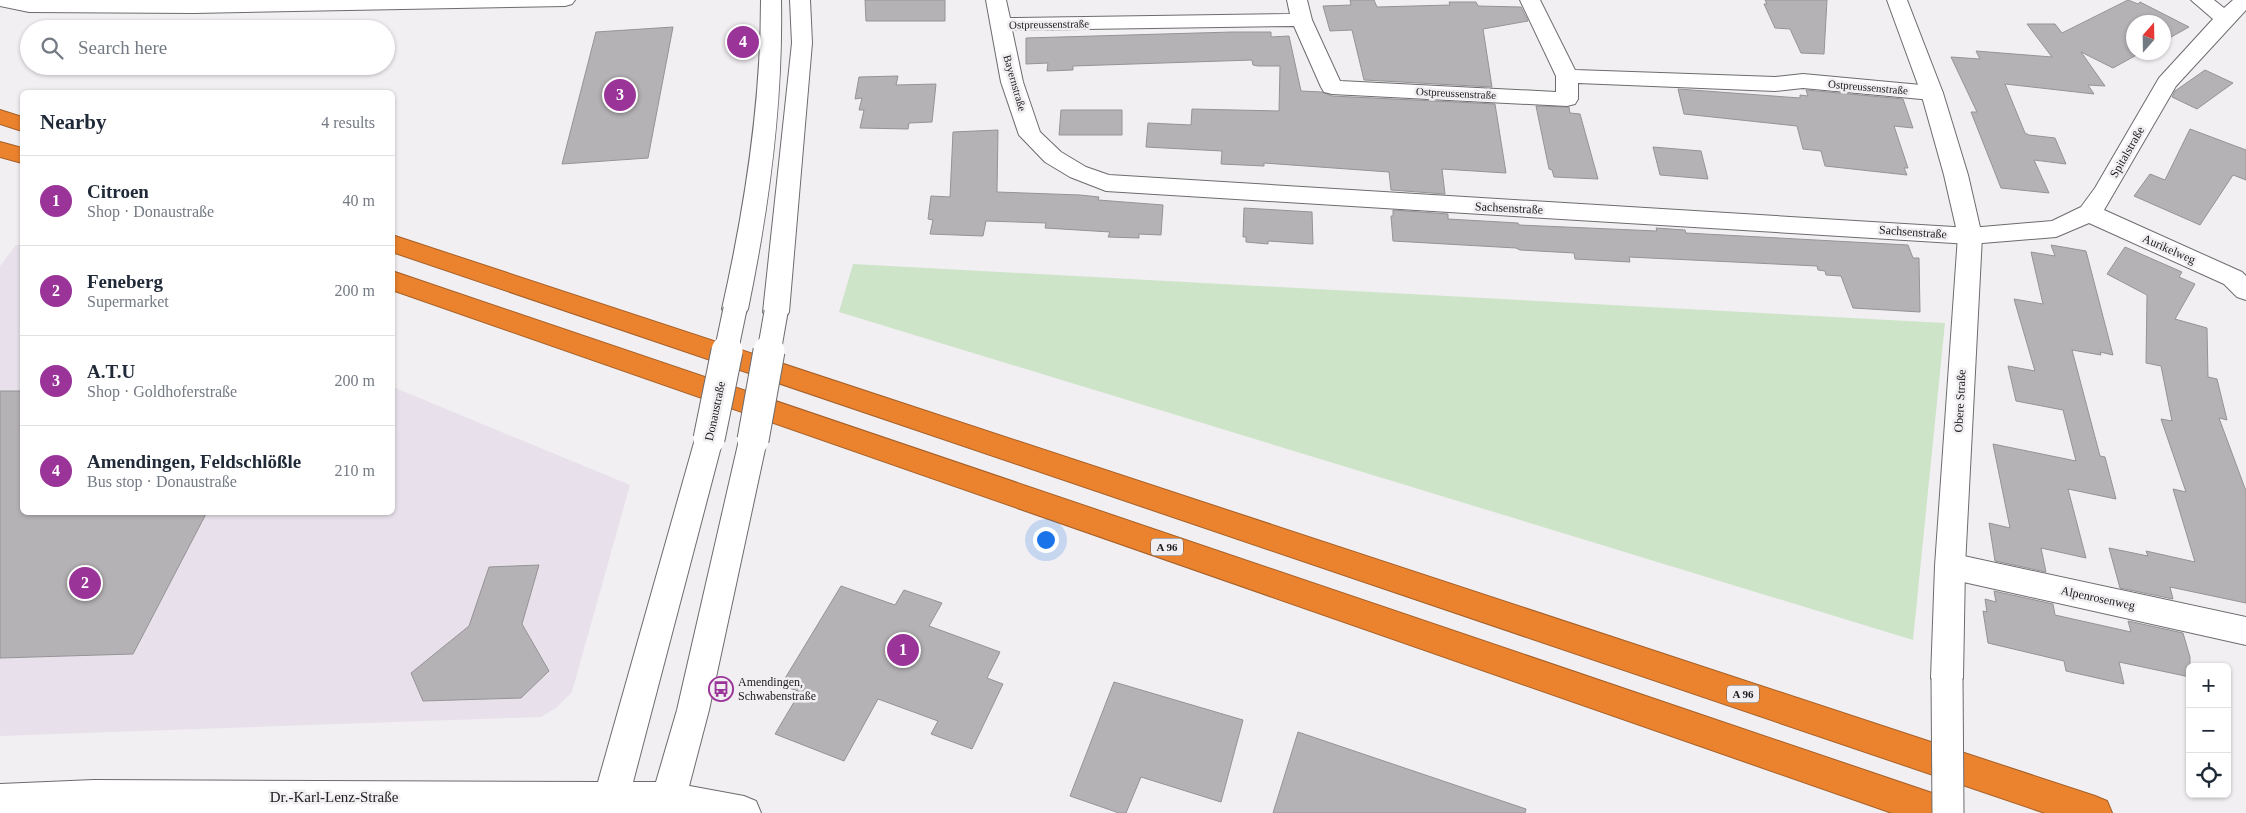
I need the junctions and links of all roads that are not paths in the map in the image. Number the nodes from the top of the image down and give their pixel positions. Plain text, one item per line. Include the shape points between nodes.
1 (1, 0) edge
2 (565, 0) edge
3 (770, 0) edge
4 (800, 0) edge
5 (996, 0) edge
6 (1530, 0) edge
7 (1897, 0) edge
8 (2201, 0) edge
9 (2245, 0) edge
10 (1299, 10) edge
11 (2224, 18) junction
12 (999, 24) junction
13 (1567, 76) junction
14 (1932, 93) junction
15 (0, 117) edge
16 (20, 123) edge
17 (0, 148) edge
18 (20, 155) edge
19 (1053, 157) joint
20 (2089, 213) junction
21 (1970, 236) junction
22 (395, 244) edge
23 (395, 281) edge
24 (2246, 291) edge
25 (1950, 566) junction
26 (2246, 631) edge
27 (0, 801) edge
28 (608, 805) edge
29 (666, 806) edge
30 (744, 813) edge
31 (1941, 813) edge
32 (1948, 813) edge
33 (2095, 813) edge

1 - 2 street via 29,6 194,6
3 - 28 street, Donaustraße, bridge via 772,32 764,140 746,261 709,439
4 - 29 street, bridge via 802,43 776,312 753,440 692,710
5 - 12 street, Bayernstraße
6 - 13 street
7 - 14 street, Obere Straße
8 - 11 street
9 - 11 street, Spitalstraße
10 - 12 street, Ostpreussenstraße
10 - 13 street, Ostpreussenstraße via 1332,87 1567,99
11 - 20 street, Spitalstraße via 2166,83
12 - 19 street, Bayernstraße via 1012,82 1030,135
13 - 14 street, Ostpreussenstraße via 1775,84 1803,81
14 - 21 street, Obere Straße
15 - 16 highway
17 - 18 highway
19 - 21 street, Sachsenstraße via 1106,183 1137,186
20 - 21 street, Spitalstraße via 2056,229
20 - 24 street, Aurikelweg via 2233,278
21 - 25 street, Obere Straße
22 - 33 highway, A 96
23 - 31 highway, A 96
25 - 26 street, Alpenrosenweg
25 - 32 street, Obere Straße, bridge
27 - 28 street, Dr.-Karl-Lenz-Straße via 94,797
28 - 29 street, Dr.-Karl-Lenz-Straße
29 - 30 street, Dr.-Karl-Lenz-Straße

